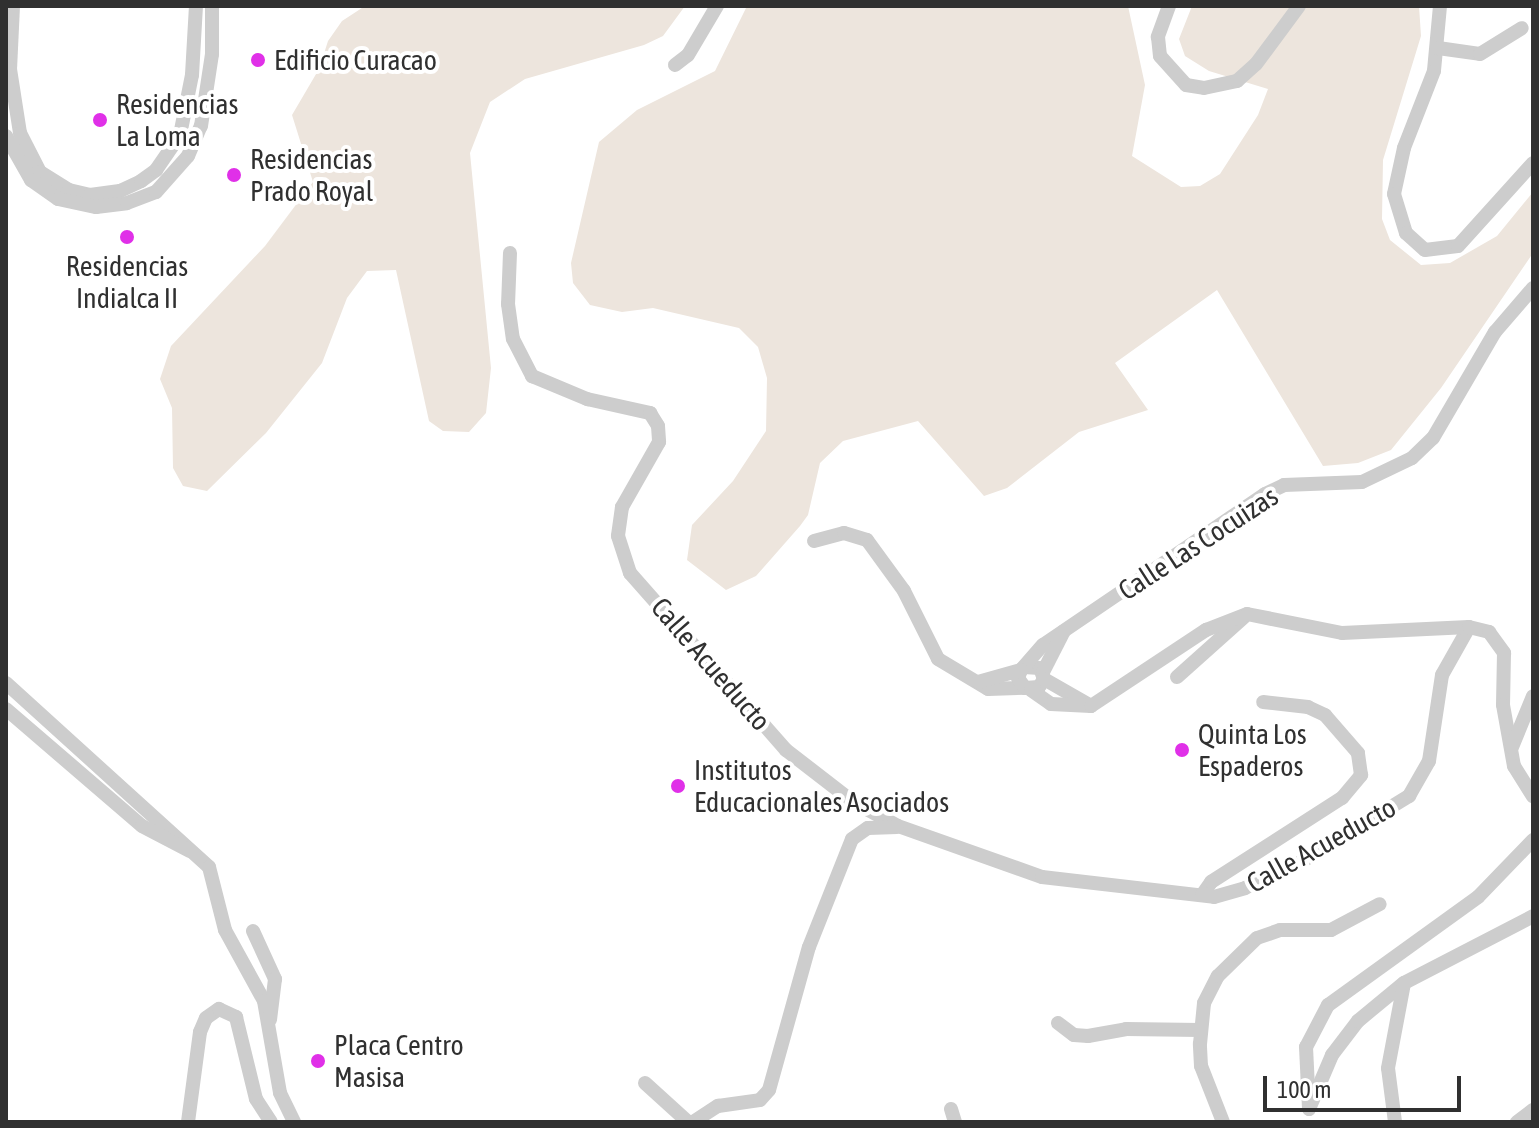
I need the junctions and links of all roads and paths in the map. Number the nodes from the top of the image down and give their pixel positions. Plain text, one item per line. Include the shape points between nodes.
1 (13, 6) edge
2 (196, 6) edge
3 (212, 6) edge
4 (717, 6) edge
5 (1169, 6) edge
6 (1299, 6) edge
7 (1440, 6) edge
8 (1522, 28) dead end
9 (1438, 48) junction
10 (675, 65) dead end
11 (6, 136) edge
12 (1533, 163) edge
13 (510, 253) dead end
14 (1533, 288) edge
15 (814, 541) dead end
16 (1247, 614) junction
17 (1469, 627) junction
18 (1064, 630) junction
19 (1022, 668) junction
20 (1043, 676) junction
21 (1177, 677) dead end
22 (978, 682) junction
23 (6, 683) edge
24 (1028, 689) junction
25 (1533, 696) edge
26 (1263, 702) dead end
27 (1091, 706) junction
28 (6, 709) edge
29 (1512, 747) junction
30 (1533, 797) edge
31 (898, 826) junction
32 (1533, 840) edge
33 (198, 854) junction
34 (1202, 895) junction
35 (1380, 904) dead end
36 (1533, 916) edge
37 (253, 931) dead end
38 (1404, 983) junction
39 (270, 1021) junction
40 (1058, 1023) dead end
41 (1200, 1030) junction
42 (645, 1083) dead end
43 (1533, 1110) edge
44 (1310, 1116) edge
45 (188, 1122) edge
46 (271, 1122) edge
47 (294, 1122) edge
48 (690, 1122) edge
49 (1223, 1122) edge
50 (1395, 1122) edge
51 (1517, 1122) edge

1 - 2 street via 10,69 20,133 40,172 69,190 90,195 120,191 141,181 156,170 180,135 192,75
3 - 11 street via 212,54 201,126 188,156 156,192 96,207 58,199 31,180
4 - 10 street via 688,55
5 - 6 street via 1158,37 1160,56 1186,85 1204,88 1221,87 1247,73
7 - 9 street
8 - 9 street via 1480,54
9 - 12 street via 1394,194 1406,233 1425,250 1458,246
13 - 31 street, Calle Acueducto via 513,339 532,376 587,399 650,413 658,426 659,442 622,507 618,536 630,573 786,750 852,801
14 - 18 street, Calle Las Cocuizas via 1495,332 1433,438 1412,458 1355,483 1284,485 1246,505
15 - 22 street via 844,533 867,540 904,591 931,651
16 - 17 street via 1342,633
16 - 21 street
16 - 27 street via 1206,630
17 - 29 street via 1489,632 1504,653 1503,705
17 - 34 street, Calle Acueducto via 1442,675 1429,761 1401,803 1275,875 1227,894
18 - 19 street, Calle Las Cocuizas
18 - 20 street, Calle Las Cocuizas
19 - 20 street via 1037,665
19 - 22 street
19 - 24 street via 1019,682
20 - 24 street
20 - 27 street
22 - 24 street via 995,691
23 - 33 street
24 - 27 street via 1051,704
25 - 29 street
26 - 34 street via 1308,707 1325,715 1358,753 1361,775 1342,798 1211,882
28 - 33 street via 142,826
29 - 30 street via 1514,766
31 - 34 street, Calle Acueducto via 1042,877
31 - 48 street via 868,828 852,839 809,947 769,1090 760,1100 718,1106
32 - 44 street via 1443,926 1328,1005 1306,1047
33 - 39 street via 215,878 222,922 257,981
35 - 41 street via 1331,930 1280,930 1257,938 1210,989
36 - 38 street
37 - 39 street via 275,979
38 - 44 street via 1343,1035
38 - 50 street via 1388,1068
39 - 47 street via 280,1093
40 - 41 street via 1074,1035 1088,1036 1126,1029
41 - 49 street via 1201,1066
42 - 48 street
43 - 51 street
45 - 46 street via 200,1032 206,1018 219,1009 236,1017 256,1099

